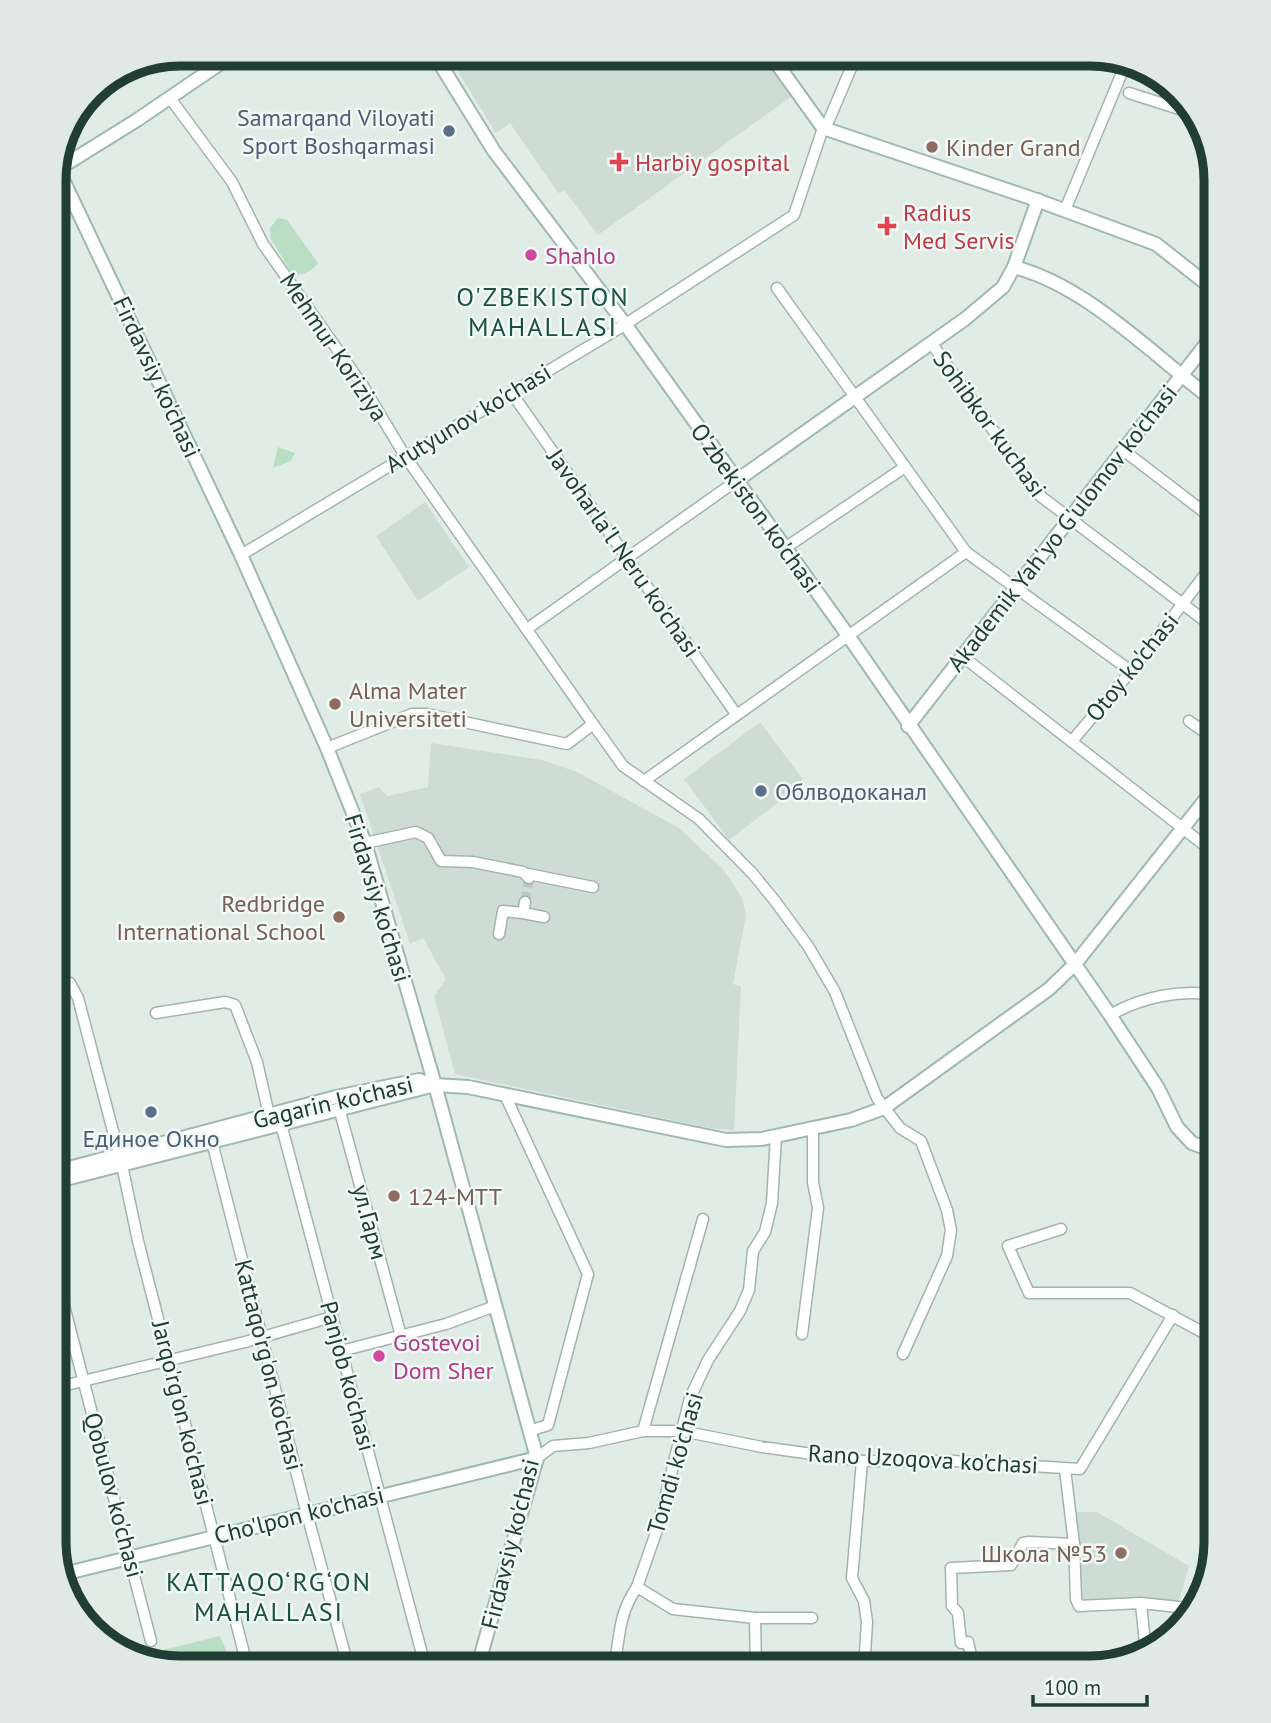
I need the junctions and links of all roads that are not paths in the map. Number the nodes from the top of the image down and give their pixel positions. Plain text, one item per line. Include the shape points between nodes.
1 (216, 66) edge
2 (442, 66) edge
3 (779, 67) edge
4 (852, 67) edge
5 (1123, 71) edge
6 (1129, 93) dead end
7 (170, 98) junction
8 (1179, 109) edge
9 (822, 128) junction
10 (69, 162) edge
11 (67, 190) edge
12 (1038, 200) junction
13 (1065, 210) junction
14 (1014, 267) junction
15 (1204, 282) edge
16 (777, 288) dead end
17 (625, 324) junction
18 (932, 344) junction
19 (1204, 346) edge
20 (1180, 376) junction
21 (511, 391) junction
22 (1204, 394) edge
23 (855, 396) junction
24 (1123, 450) junction
25 (405, 456) junction
26 (905, 467) junction
27 (736, 481) junction
28 (1204, 512) edge
29 (1069, 520) junction
30 (785, 548) junction
31 (966, 552) junction
32 (241, 555) junction
33 (626, 557) junction
34 (1204, 576) edge
35 (1016, 586) junction
36 (1184, 603) junction
37 (1204, 619) edge
38 (527, 629) junction
39 (846, 634) junction
40 (962, 656) junction
41 (1131, 671) junction
42 (736, 714) junction
43 (1189, 721) dead end
44 (593, 724) junction
45 (908, 726) junction
46 (1204, 732) edge
47 (1072, 741) junction
48 (327, 748) junction
49 (644, 781) junction
50 (1204, 801) edge
51 (1183, 828) junction
52 (365, 843) junction
53 (1204, 845) edge
54 (593, 887) dead end
55 (544, 917) dead end
56 (499, 934) dead end
57 (1075, 964) junction
58 (70, 983) dead end
59 (1204, 994) edge
60 (156, 1013) dead end
61 (1110, 1015) junction
62 (435, 1085) junction
63 (505, 1095) junction
64 (339, 1108) junction
65 (884, 1108) junction
66 (269, 1115) junction
67 (281, 1124) junction
68 (813, 1127) junction
69 (776, 1136) junction
70 (212, 1142) junction
71 (1204, 1147) edge
72 (121, 1160) junction
73 (66, 1170) edge
74 (66, 1178) edge
75 (703, 1219) dead end
76 (1060, 1229) dead end
77 (495, 1306) junction
78 (66, 1312) edge
79 (1173, 1315) junction
80 (332, 1317) junction
81 (1204, 1333) edge
82 (802, 1334) dead end
83 (264, 1336) junction
84 (401, 1336) junction
85 (341, 1351) junction
86 (903, 1354) dead end
87 (171, 1361) junction
88 (85, 1381) junction
89 (66, 1385) edge
90 (529, 1431) junction
91 (643, 1431) junction
92 (682, 1431) junction
93 (537, 1458) junction
94 (862, 1461) junction
95 (1065, 1469) junction
96 (379, 1494) junction
97 (307, 1514) junction
98 (215, 1536) junction
99 (1074, 1544) junction
100 (131, 1557) junction
101 (70, 1572) edge
102 (637, 1587) junction
103 (1141, 1603) junction
104 (1184, 1608) edge
105 (755, 1618) junction
106 (813, 1618) dead end
107 (151, 1642) dead end
108 (1145, 1643) edge
109 (245, 1656) edge
110 (345, 1656) edge
111 (423, 1656) edge
112 (482, 1656) edge
113 (615, 1656) edge
114 (756, 1656) edge
115 (865, 1656) edge
116 (971, 1656) edge

1 - 7 main road
2 - 17 main road, O'zbekiston ko'chasi via 494,151
3 - 9 main road
4 - 9 street, Arutyunov ko'chasi
5 - 13 street
6 - 8 street
7 - 10 main road
7 - 25 street, Mehmur Koriziya via 232,182 258,235 363,386
9 - 12 main road
9 - 17 street, Arutyunov ko'chasi via 794,215
11 - 32 main road, Firdavsiy ko'chasi
12 - 13 main road
12 - 14 main road
13 - 15 main road via 1156,244
14 - 18 main road via 1003,287
14 - 20 main road via 1052,279 1080,296
16 - 23 street
17 - 21 street, Arutyunov ko'chasi
17 - 27 main road, O'zbekiston ko'chasi
18 - 23 main road
18 - 29 street, Sohibkor kuchasi via 1039,495
19 - 20 main road, Akademik Yah'yo G'ulomov ko'chasi
20 - 22 main road
20 - 24 main road, Akademik Yah'yo G'ulomov ko'chasi
21 - 25 street, Arutyunov ko'chasi
21 - 33 street, Javoharla'l Neru ko'chasi
23 - 26 street
23 - 27 main road
24 - 28 street
24 - 29 main road, Akademik Yah'yo G'ulomov ko'chasi
25 - 32 street, Arutyunov ko'chasi
25 - 38 street, Mehmur Koriziya
26 - 30 street
26 - 31 street
27 - 30 main road, O'zbekiston ko'chasi
27 - 33 street
29 - 35 main road, Akademik Yah'yo G'ulomov ko'chasi
29 - 36 street, Sohibkor kuchasi
30 - 39 main road, O'zbekiston ko'chasi
31 - 35 street
31 - 39 street
32 - 48 main road, Firdavsiy ko'chasi
33 - 38 street
33 - 42 street, Javoharla'l Neru ko'chasi
34 - 36 street, Otoy ko'chasi
35 - 40 main road, Akademik Yah'yo G'ulomov ko'chasi
35 - 41 street
36 - 37 street, Sohibkor kuchasi
36 - 41 street, Otoy ko'chasi
38 - 44 street, Mehmur Koriziya
39 - 42 street
39 - 45 main road, O'zbekiston ko'chasi
40 - 45 main road, Akademik Yah'yo G'ulomov ko'chasi
40 - 47 street
41 - 47 street, Otoy ko'chasi
42 - 49 street
43 - 46 street
44 - 48 street via 573,742 560,744 412,714
44 - 49 street, Mehmur Koriziya via 623,766
45 - 57 main road, O'zbekiston ko'chasi
47 - 51 street
48 - 52 main road, Firdavsiy ko'chasi
49 - 65 street, Mehmur Koriziya via 699,819 753,874 808,946 835,992
50 - 51 main road
51 - 53 street
51 - 57 main road
52 - 54 street via 416,832 428,838 441,861 473,862
52 - 62 main road, Firdavsiy ko'chasi
55 - 56 street via 524,907 503,911
57 - 61 main road, O'zbekiston ko'chasi
57 - 65 main road via 1049,989
58 - 72 street, Jarqo'rg'on ko'chasi via 78,998
59 - 61 street via 1149,999
60 - 66 street via 225,1002 235,1005 257,1062
61 - 71 main road, O'zbekiston ko'chasi via 1158,1088 1177,1127 1192,1143
62 - 63 main road
62 - 64 main road, Gagarin ko'chasi
62 - 66 main road, Gagarin ko'chasi via 419,1080
62 - 77 main road, Firdavsiy ko'chasi
63 - 69 main road via 726,1140
63 - 90 street via 588,1274 548,1425
64 - 67 main road, Gagarin ko'chasi
64 - 84 street, ул.Гарм
65 - 68 main road
65 - 86 street, Mehmur Koriziya via 900,1128 920,1141 951,1230 947,1256
66 - 72 main road, Gagarin ko'chasi
67 - 70 main road, Gagarin ko'chasi
67 - 80 street, Panjob ko'chasi
68 - 69 main road
68 - 82 street via 818,1209
69 - 92 street, Tomdi ko'chasi via 772,1203 765,1232 753,1251 749,1290 708,1360 690,1398
70 - 72 main road, Gagarin ko'chasi
70 - 83 street, Kattaqo'rg'on ko'chasi
72 - 73 main road, Gagarin ko'chasi
72 - 74 main road, Gagarin ko'chasi
72 - 87 street, Jarqo'rg'on ko'chasi
75 - 91 street
76 - 79 street via 1008,1246 1029,1293 1130,1293
77 - 84 street
77 - 90 main road, Firdavsiy ko'chasi
78 - 88 street, Qobulov ko'chasi
79 - 81 street
79 - 95 street via 1080,1469
80 - 83 street
80 - 85 street, Panjob ko'chasi
83 - 87 street
83 - 97 street, Kattaqo'rg'on ko'chasi
84 - 85 street
85 - 96 street, Panjob ko'chasi
87 - 88 street
87 - 98 street, Jarqo'rg'on ko'chasi
88 - 89 street
88 - 100 street, Qobulov ko'chasi
90 - 93 main road, Firdavsiy ko'chasi
91 - 92 street, Rano Uzoqova ko'chasi
91 - 93 street, Rano Uzoqova ko'chasi via 553,1446
92 - 94 street, Rano Uzoqova ko'chasi
92 - 102 street, Tomdi ko'chasi
93 - 96 main road, Cho'lpon ko'chasi
93 - 112 main road, Firdavsiy ko'chasi
94 - 95 street, Rano Uzoqova ko'chasi via 978,1461
94 - 115 street via 852,1578 864,1601
95 - 99 street
96 - 97 main road, Cho'lpon ko'chasi
96 - 111 street, Panjob ko'chasi
97 - 98 main road, Cho'lpon ko'chasi
97 - 110 street, Kattaqo'rg'on ko'chasi
98 - 100 main road, Cho'lpon ko'chasi
98 - 109 street, Jarqo'rg'on ko'chasi
99 - 103 street via 1079,1606
99 - 116 street via 1023,1543 1011,1566 951,1568 952,1606 958,1613 961,1643 968,1642
100 - 101 main road, Cho'lpon ko'chasi
100 - 107 street, Qobulov ko'chasi
102 - 105 street via 673,1609
102 - 113 street, Tomdi ko'chasi via 619,1624
103 - 104 street
103 - 108 street
105 - 106 street
105 - 114 street

